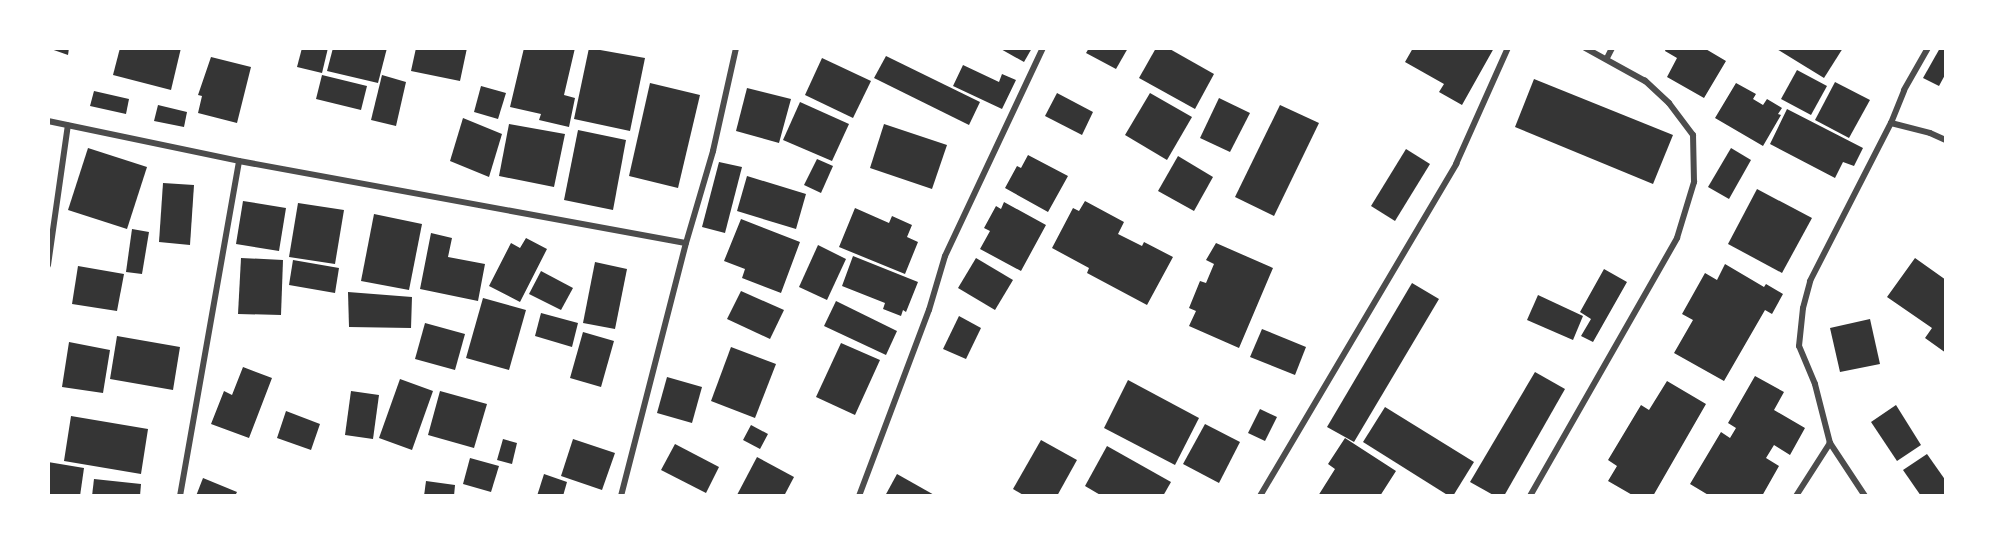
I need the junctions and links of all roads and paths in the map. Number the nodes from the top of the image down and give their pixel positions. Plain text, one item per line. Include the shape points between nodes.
1 (736, 48) edge
2 (1043, 48) edge
3 (1508, 48) edge
4 (1584, 48) edge
5 (1612, 48) edge
6 (1928, 48) edge
7 (1607, 58) junction
8 (48, 121) edge
9 (1891, 123) junction
10 (68, 126) junction
11 (1946, 140) edge
12 (239, 161) junction
13 (686, 243) junction
14 (48, 265) edge
15 (1830, 443) junction
16 (180, 496) edge
17 (621, 496) edge
18 (860, 496) edge
19 (1260, 496) edge
20 (1530, 496) edge
21 (1796, 496) edge
22 (1865, 496) edge

1 - 13 street via 713,151
2 - 18 street via 945,256
3 - 19 street via 1456,164
4 - 7 street
5 - 7 street
6 - 9 street
7 - 20 street via 1645,81 1669,103 1693,135 1694,182 1677,238
8 - 10 street
9 - 11 street
9 - 15 street via 1810,281 1803,308 1799,346 1815,384
10 - 12 street
10 - 14 street
12 - 13 street
12 - 16 street
13 - 17 street
15 - 21 street
15 - 22 street

